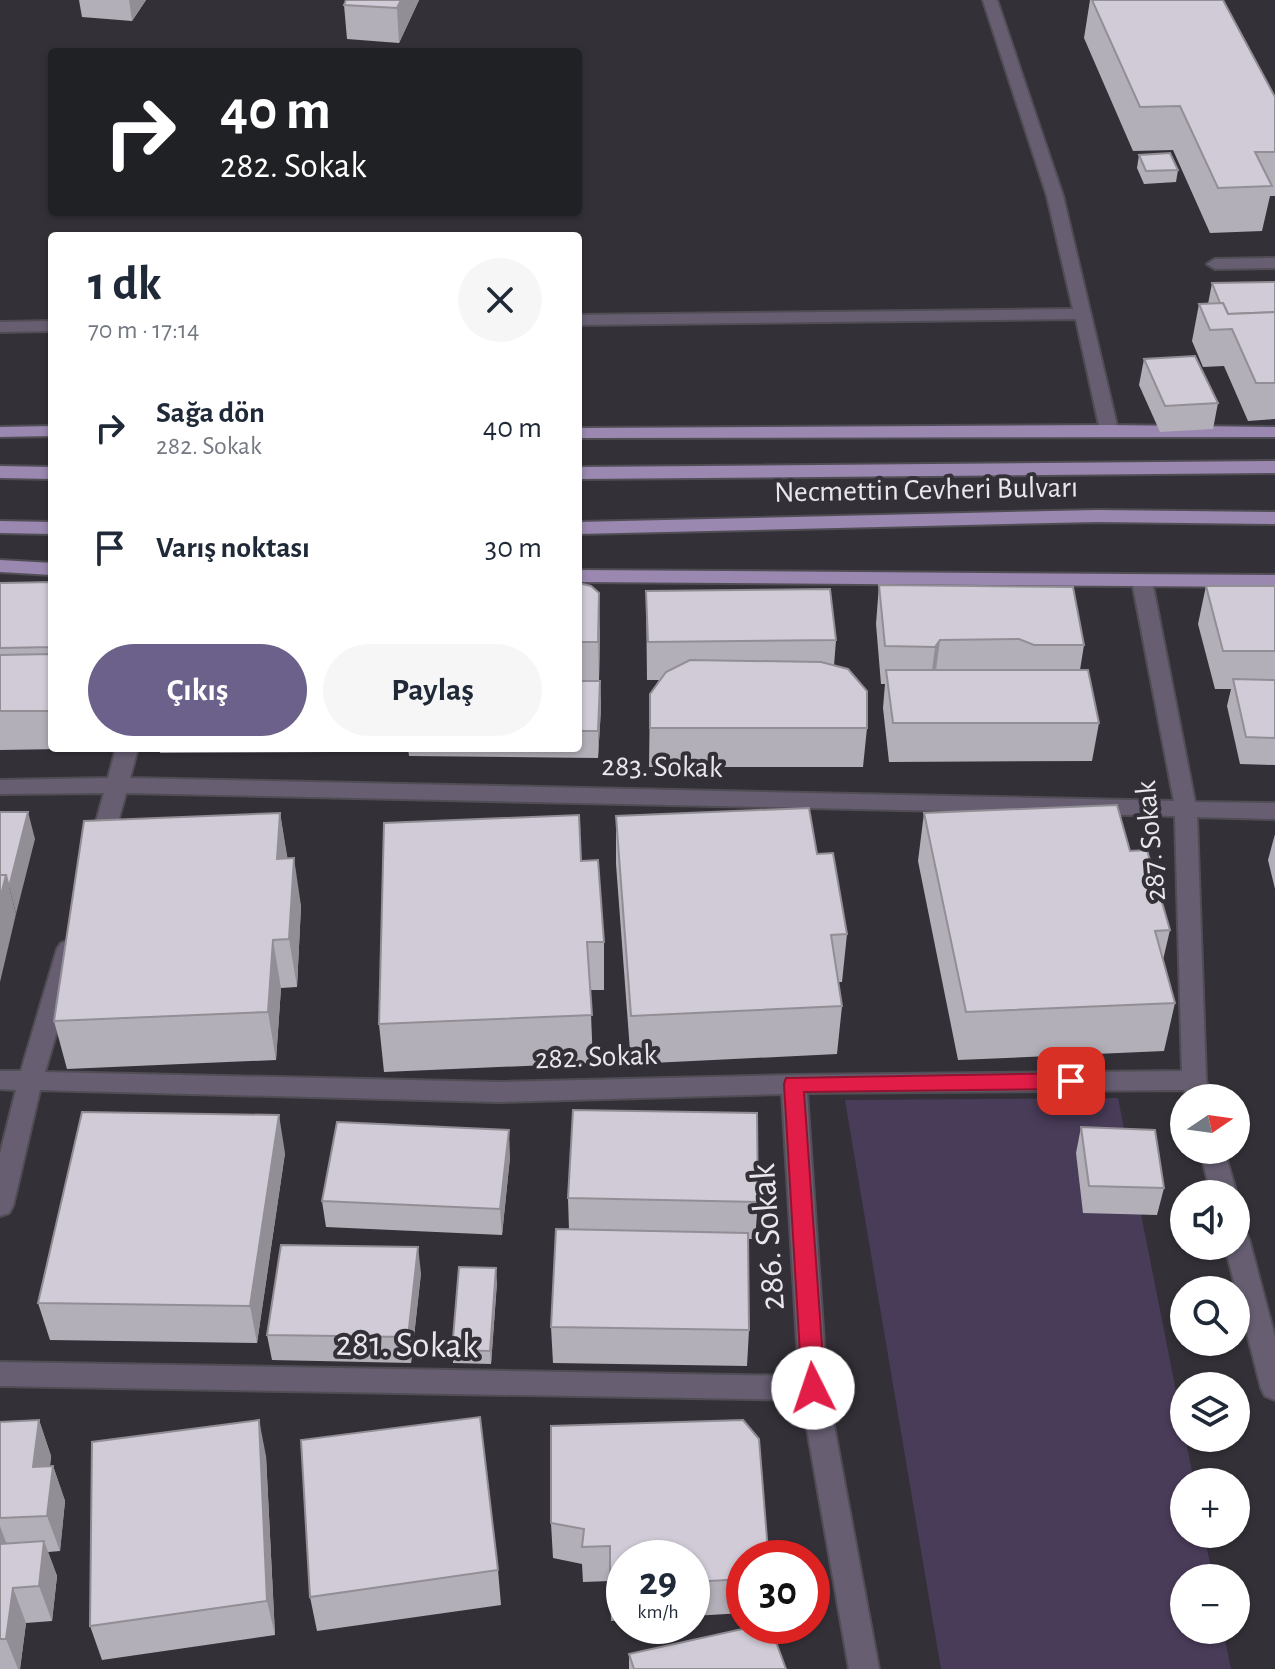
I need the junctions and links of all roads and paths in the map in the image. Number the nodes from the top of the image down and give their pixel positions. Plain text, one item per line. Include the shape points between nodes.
1 (990, 0) edge
2 (1275, 263) edge
3 (1215, 264) dead end
4 (1083, 314) junction
5 (582, 320) edge
6 (48, 326) edge
7 (0, 327) edge
8 (1109, 430) junction
9 (48, 431) edge
10 (0, 432) edge
11 (1275, 432) edge
12 (582, 433) edge
13 (1275, 467) edge
14 (0, 472) edge
15 (48, 473) edge
16 (582, 473) edge
17 (1275, 518) edge
18 (0, 527) edge
19 (48, 528) edge
20 (582, 528) edge
21 (0, 566) edge
22 (48, 569) edge
23 (582, 576) edge
24 (1142, 581) junction
25 (1275, 581) edge
26 (126, 752) edge
27 (118, 785) junction
28 (0, 787) edge
29 (1186, 809) junction
30 (1275, 811) edge
31 (92, 874) edge
32 (74, 933) edge
33 (0, 1080) edge
34 (30, 1081) junction
35 (794, 1084) junction
36 (1196, 1084) edge
37 (1170, 1089) edge
38 (0, 1206) edge
39 (1241, 1260) edge
40 (0, 1374) edge
41 (813, 1388) junction
42 (1275, 1388) edge
43 (864, 1669) edge

1 - 4 street via 1055,196
2 - 3 street
4 - 5 street
4 - 8 street
6 - 7 street
8 - 11 main road
8 - 12 main road
9 - 10 main road
13 - 16 main road, Necmettin Cevheri Bulvarı
14 - 15 main road
17 - 20 main road, Necmettin Cevheri Bulvarı
18 - 19 main road
21 - 22 main road
23 - 24 main road
24 - 25 main road
24 - 29 street, 287. Sokak
26 - 27 street
27 - 28 street, 283. Sokak
27 - 29 street, 283. Sokak
27 - 31 street
29 - 30 street, 283. Sokak
29 - 36 street, 287. Sokak
32 - 34 street
33 - 34 street, 282. Sokak
34 - 35 street, 282. Sokak via 499,1092
34 - 38 street
35 - 37 street, 282. Sokak
35 - 41 street, 286. Sokak
39 - 42 street
40 - 41 street, 281. Sokak
41 - 43 street, 286. Sokak

